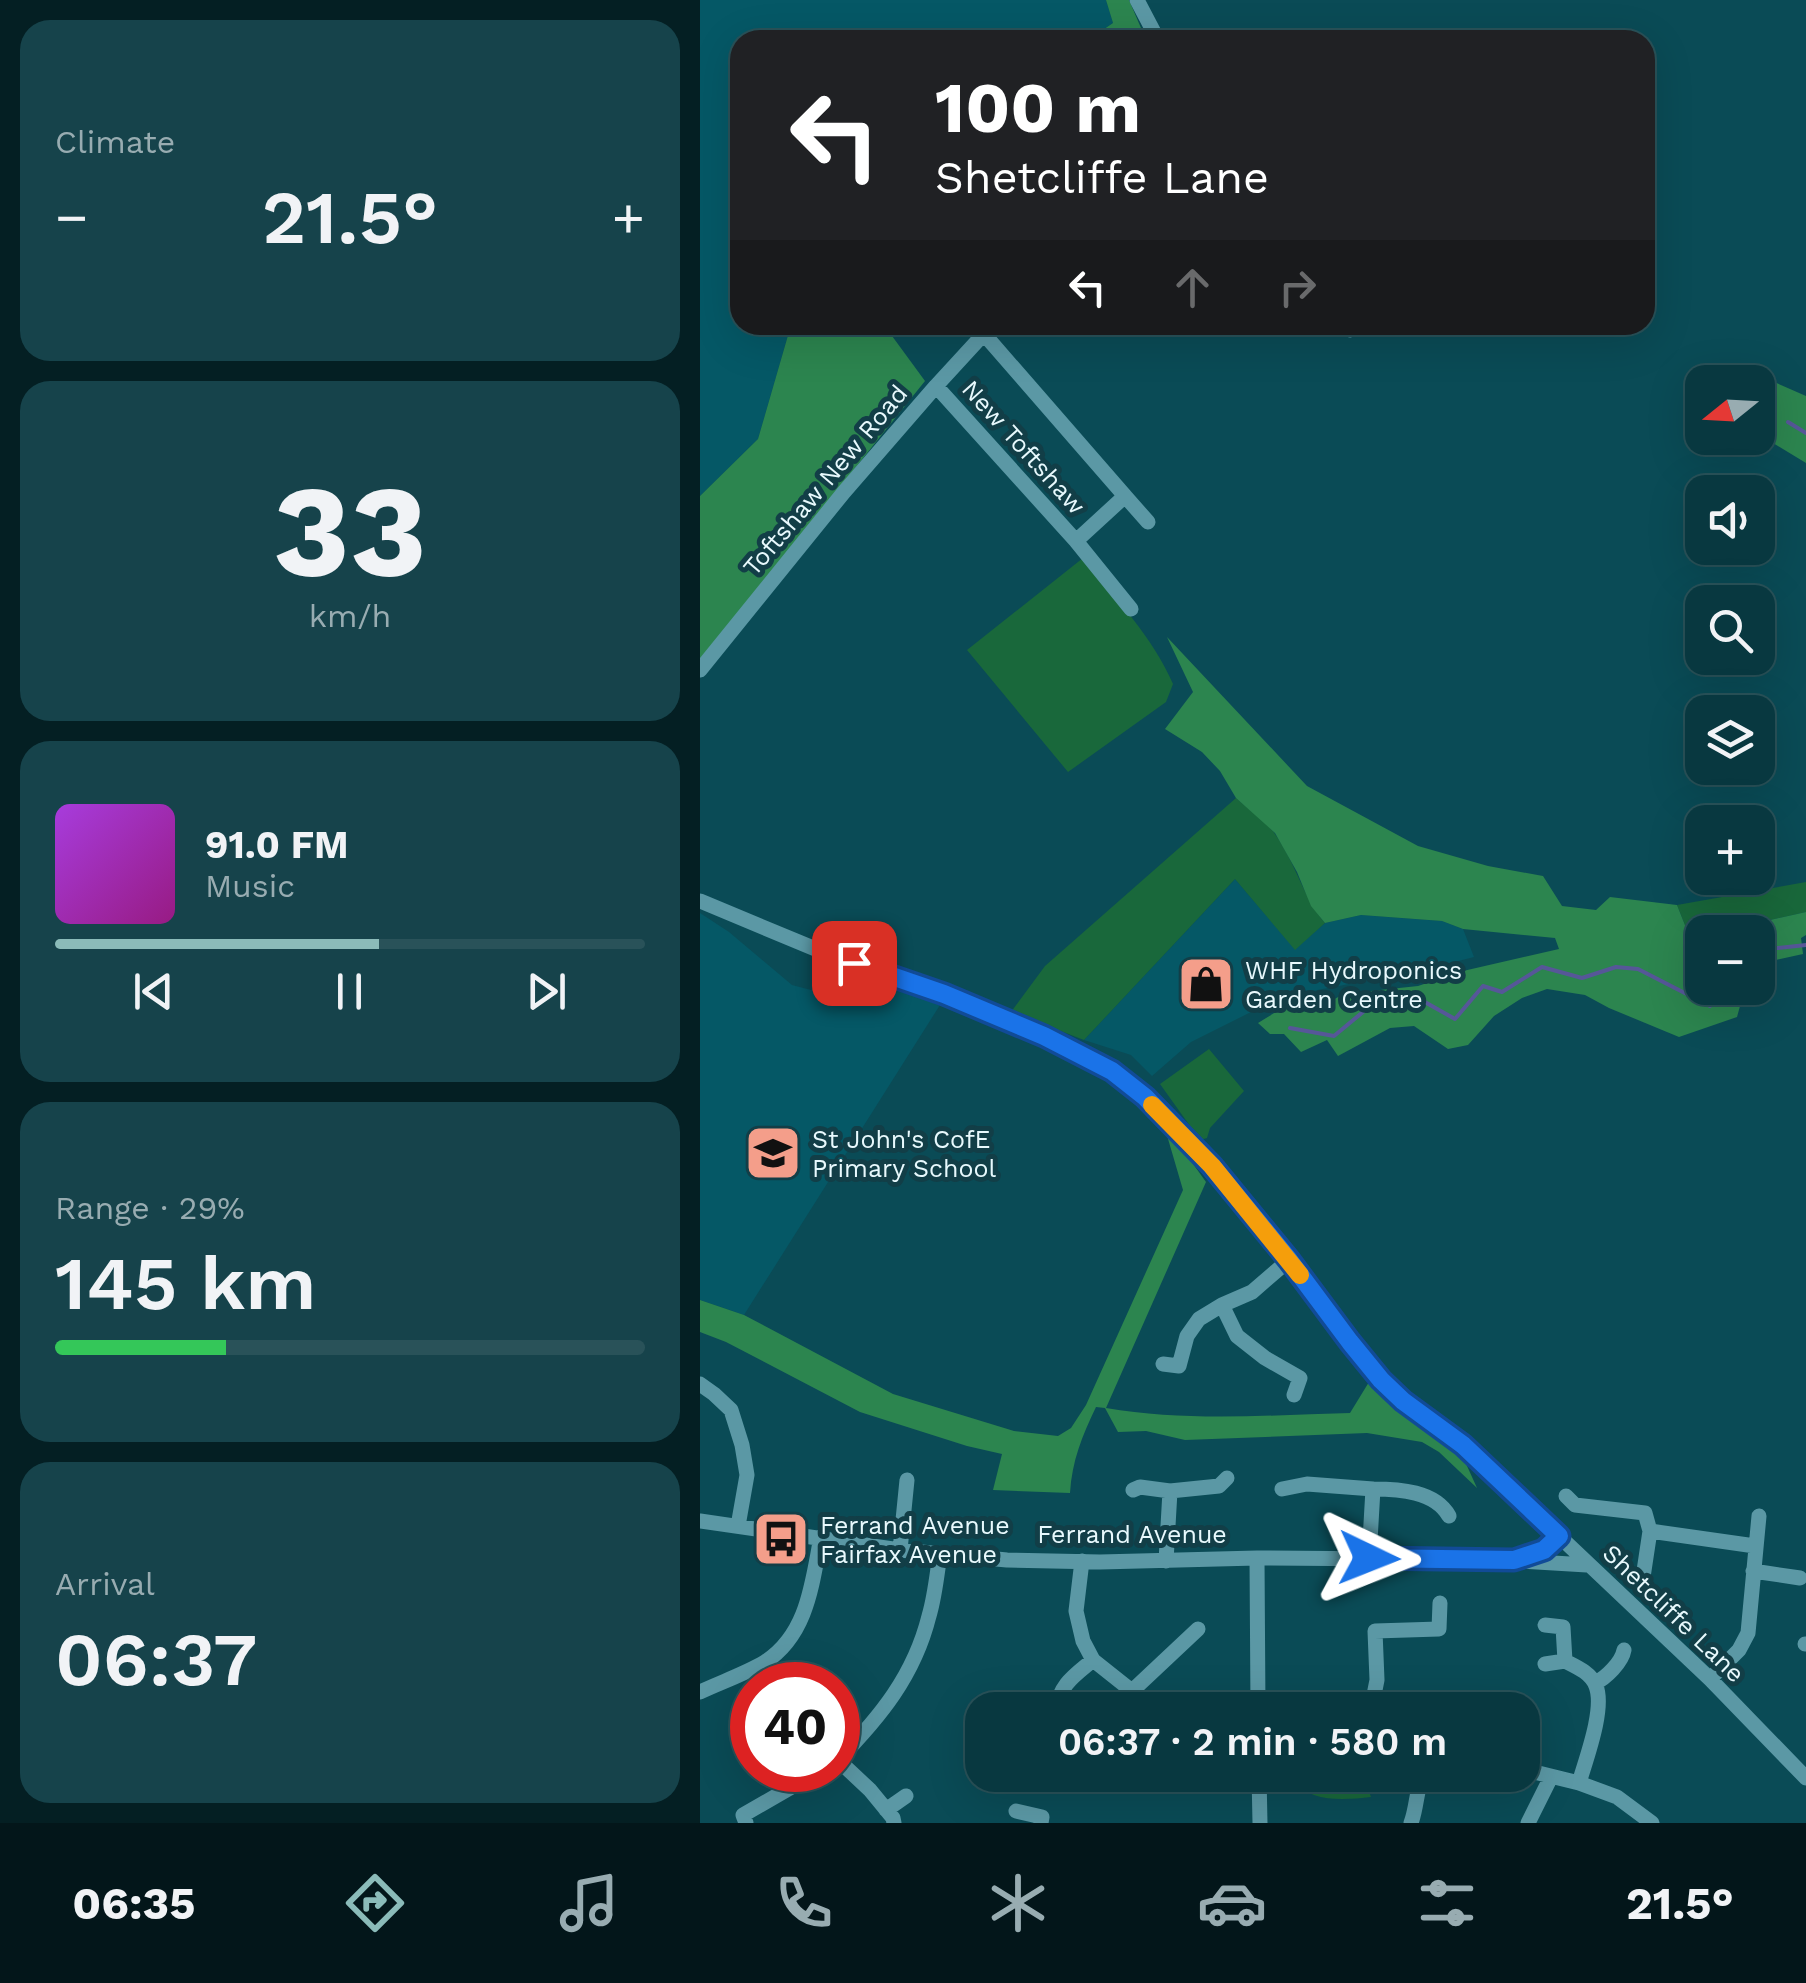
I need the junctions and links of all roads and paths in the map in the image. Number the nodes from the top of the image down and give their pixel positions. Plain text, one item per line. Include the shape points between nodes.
1 (1137, 0) edge
2 (1153, 30) edge
3 (983, 335) edge
4 (992, 335) edge
5 (936, 386) junction
6 (1125, 496) junction
7 (1148, 522) dead end
8 (1076, 541) junction
9 (1132, 609) dead end
10 (700, 670) edge
11 (700, 901) edge
12 (1289, 1260) junction
13 (1222, 1305) junction
14 (1163, 1364) dead end
15 (700, 1384) edge
16 (1294, 1396) dead end
17 (907, 1480) dead end
18 (1136, 1486) dead end
19 (1225, 1487) dead end
20 (1373, 1488) junction
21 (1282, 1489) dead end
22 (1170, 1491) junction
23 (1566, 1496) dead end
24 (1448, 1506) dead end
25 (1759, 1516) dead end
26 (700, 1521) edge
27 (738, 1526) junction
28 (1650, 1531) junction
29 (1559, 1536) junction
30 (821, 1537) junction
31 (1755, 1546) junction
32 (900, 1550) junction
33 (940, 1554) junction
34 (1256, 1558) junction
35 (1369, 1558) junction
36 (1166, 1560) junction
37 (1514, 1560) junction
38 (1082, 1561) junction
39 (1587, 1565) junction
40 (1753, 1571) junction
41 (1800, 1578) dead end
42 (1440, 1603) dead end
43 (1665, 1606) dead end
44 (1544, 1625) dead end
45 (1198, 1629) dead end
46 (1355, 1630) dead end
47 (1375, 1631) junction
48 (1626, 1654) dead end
49 (1093, 1660) junction
50 (1565, 1661) junction
51 (1545, 1664) dead end
52 (1710, 1679) junction
53 (1595, 1683) junction
54 (700, 1692) edge
55 (1060, 1692) edge
56 (1132, 1692) joint
57 (1258, 1692) edge
58 (1375, 1692) edge
59 (860, 1737) edge
60 (1540, 1774) edge
61 (1551, 1777) junction
62 (1806, 1778) edge
63 (860, 1781) edge
64 (1580, 1782) junction
65 (786, 1792) edge
66 (1259, 1792) edge
67 (1416, 1792) edge
68 (906, 1796) dead end
69 (734, 1798) dead end
70 (1016, 1811) dead end
71 (890, 1817) edge
72 (744, 1819) edge
73 (1042, 1820) edge
74 (1060, 1823) edge
75 (1260, 1823) edge
76 (1411, 1823) edge
77 (1528, 1823) edge
78 (1652, 1823) edge

1 - 2 street
3 - 5 street, Toftshaw New Road
4 - 6 street, New Toftshaw
5 - 8 street, New Toftshaw
5 - 10 street, Toftshaw New Road
6 - 7 street, New Toftshaw
6 - 8 street, New Toftshaw
8 - 9 street, New Toftshaw
11 - 12 street, Shetcliffe Lane via 944,994 1112,1071 1212,1166
12 - 13 street via 1252,1292
12 - 29 street, Shetcliffe Lane via 1381,1380 1463,1445
13 - 14 street via 1187,1336 1179,1366
13 - 16 street via 1237,1336 1264,1358 1305,1372
15 - 27 street via 731,1410 742,1445 747,1475
17 - 32 street
18 - 22 street
19 - 22 street
20 - 21 street via 1308,1480
20 - 24 street
20 - 35 street
22 - 36 street
23 - 28 street via 1576,1505 1646,1508
25 - 31 street
26 - 27 street, Ferrand Avenue
27 - 30 street, Ferrand Avenue
28 - 31 street
28 - 43 street via 1642,1584
29 - 37 street, Ferrand Avenue via 1544,1550
29 - 39 street, Shetcliffe Lane
30 - 32 street, Ferrand Avenue
30 - 54 street via 808,1607 787,1643 765,1662
31 - 40 street
32 - 33 street, Ferrand Avenue
33 - 38 street, Ferrand Avenue
33 - 59 street via 929,1617 901,1687
34 - 35 street, Ferrand Avenue
34 - 36 street, Ferrand Avenue
34 - 57 street
35 - 37 street, Ferrand Avenue
36 - 38 street, Ferrand Avenue
37 - 39 street
38 - 49 street via 1076,1611
39 - 52 street, Shetcliffe Lane
40 - 41 street
40 - 52 street via 1748,1633
42 - 47 street via 1444,1632
44 - 50 street via 1566,1624
45 - 56 street
46 - 47 street
47 - 58 street
48 - 53 street
49 - 55 street
49 - 56 street
50 - 51 street
50 - 53 street
52 - 62 street, Shetcliffe Lane
53 - 64 street via 1596,1720
60 - 61 street
61 - 64 street
61 - 77 street
63 - 71 street
64 - 78 street
65 - 72 street
66 - 75 street
67 - 76 street
68 - 71 street
69 - 72 street
70 - 73 street
73 - 74 street

